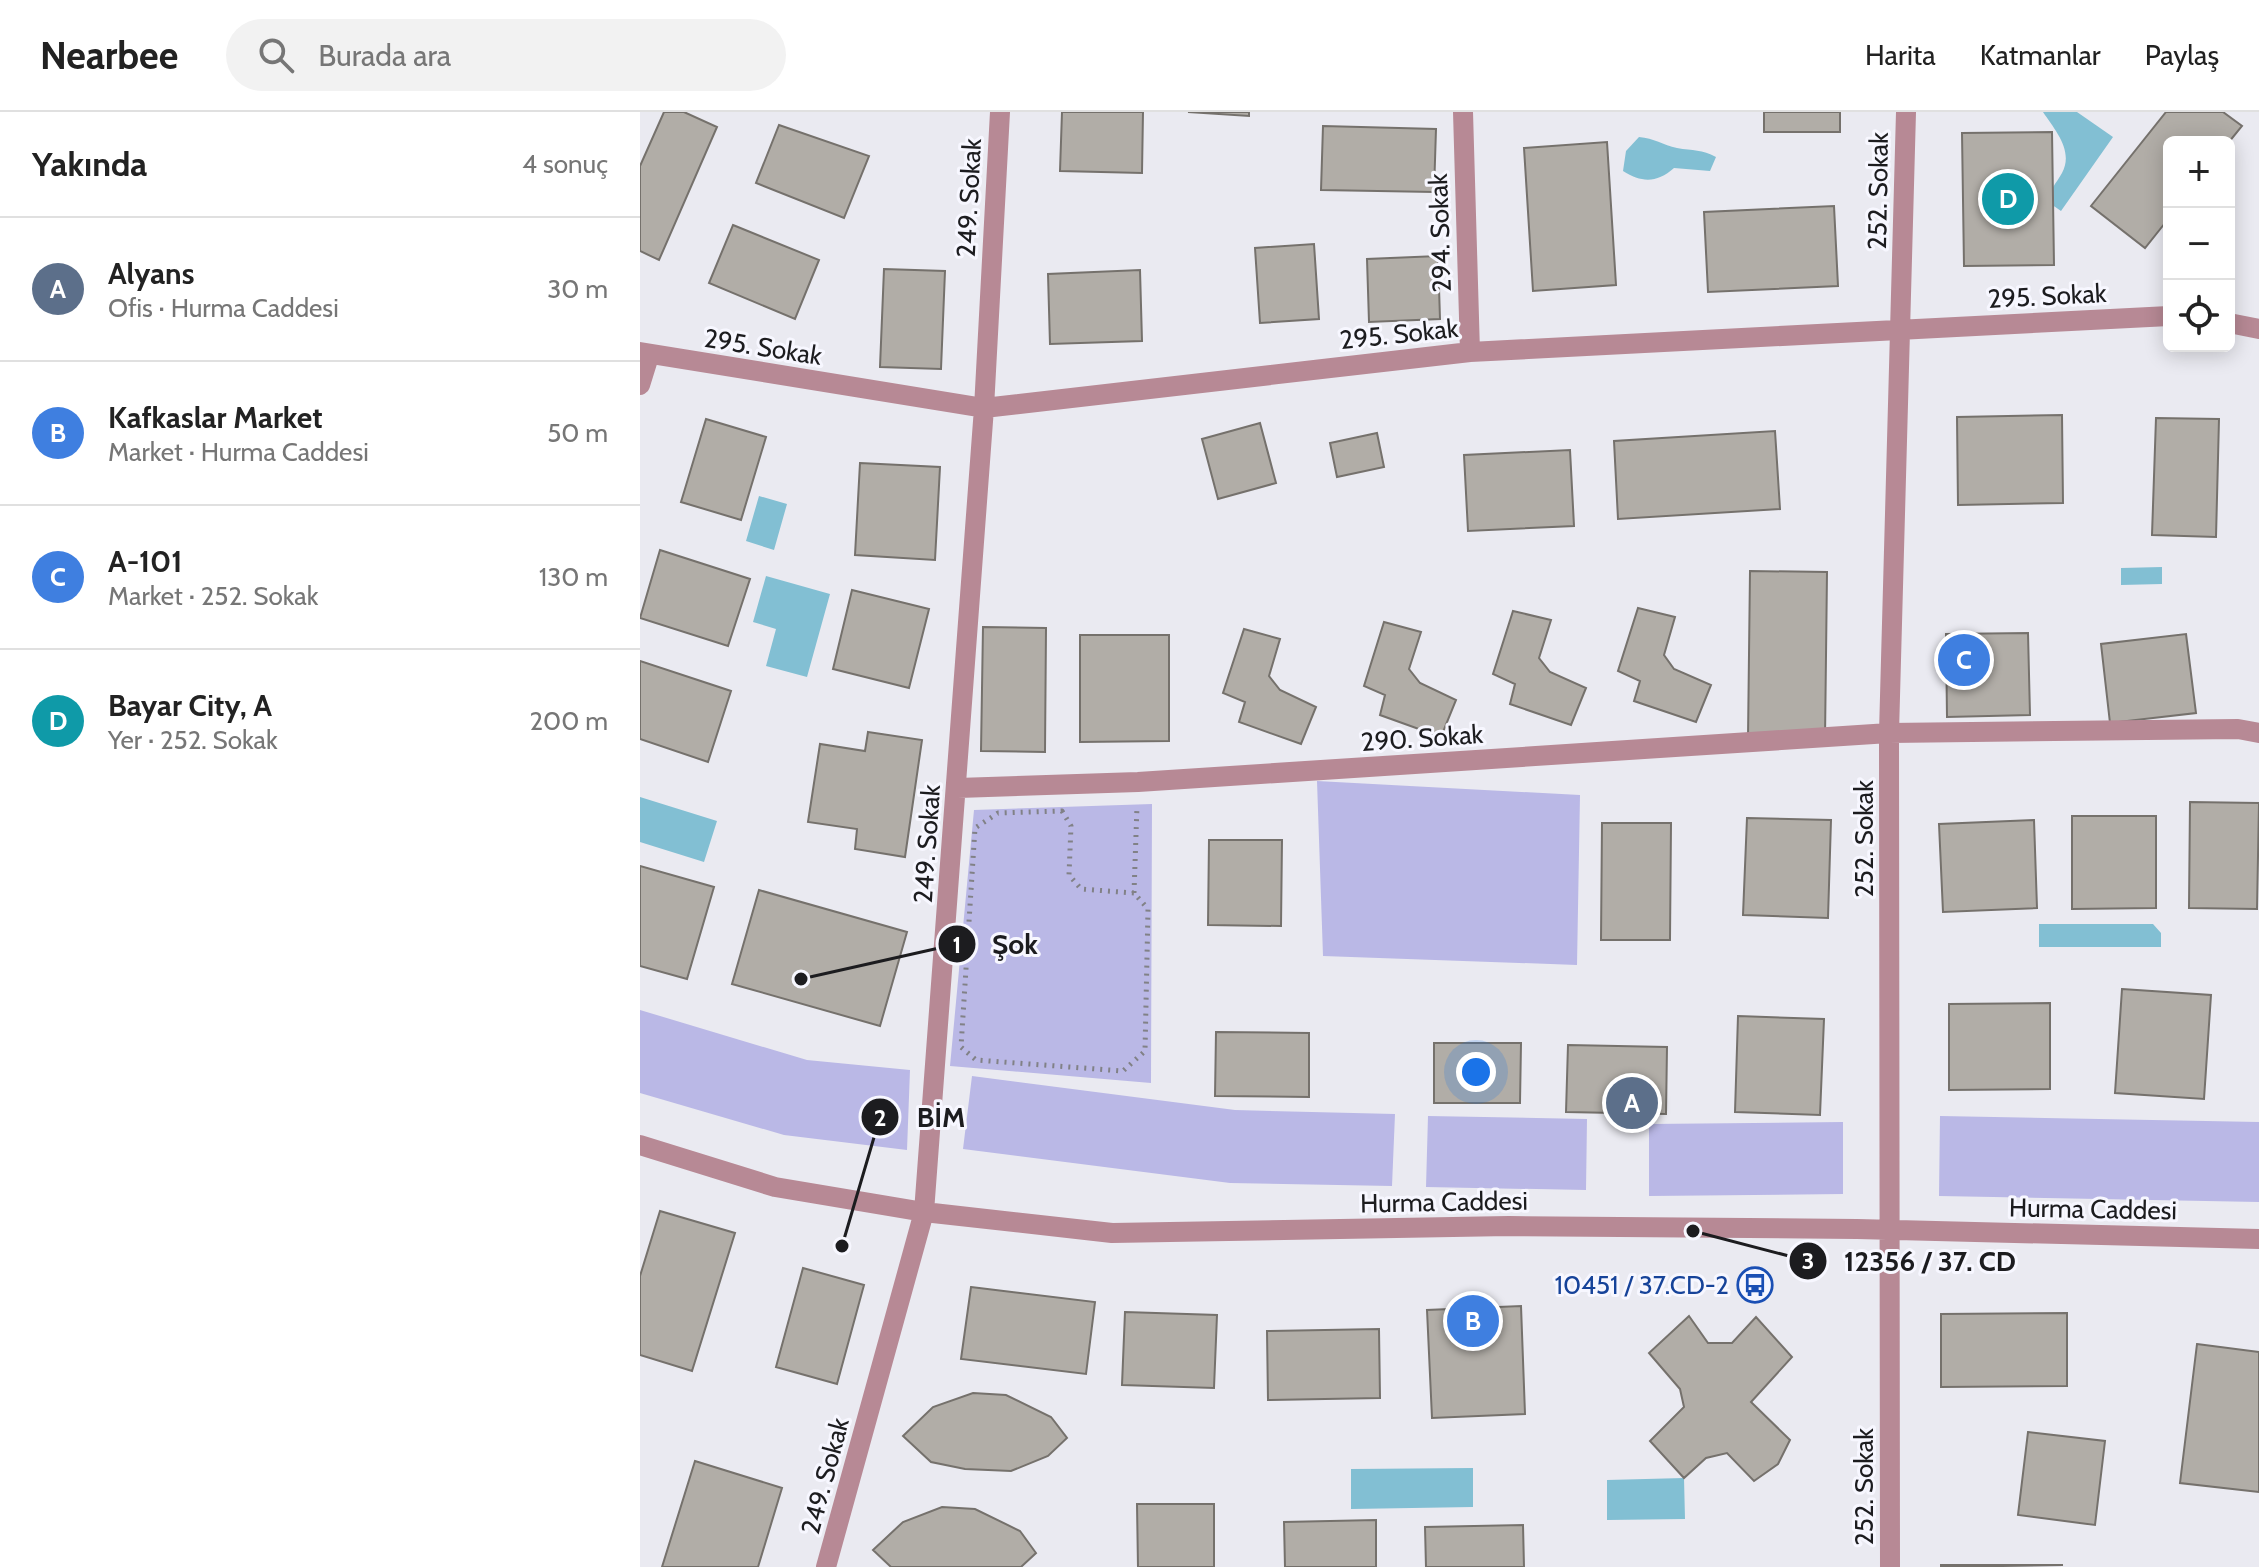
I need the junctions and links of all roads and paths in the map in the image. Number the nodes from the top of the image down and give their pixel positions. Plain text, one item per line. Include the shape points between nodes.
1 (1000, 112) edge
2 (1463, 112) edge
3 (1906, 112) edge
4 (2163, 316) edge
5 (2235, 324) edge
6 (1901, 328) junction
7 (2259, 329) edge
8 (1470, 352) junction
9 (644, 354) edge
10 (640, 385) edge
11 (984, 408) junction
12 (1889, 733) junction
13 (2259, 733) edge
14 (1138, 782) junction
15 (958, 788) junction
16 (1134, 893) junction
17 (640, 1145) edge
18 (924, 1212) junction
19 (1890, 1231) junction
20 (2259, 1239) edge
21 (826, 1567) edge
22 (1890, 1567) edge

1 - 11 street, 249. Sokak
2 - 8 street, 294. Sokak
3 - 6 street, 252. Sokak
4 - 6 street, 295. Sokak
5 - 7 street
6 - 8 street, 295. Sokak
6 - 12 street, 252. Sokak
8 - 11 street, 295. Sokak
9 - 10 street
9 - 11 street, 295. Sokak
11 - 15 street, 249. Sokak
12 - 13 street, 290. Sokak
12 - 14 street, 290. Sokak
12 - 19 street, 252. Sokak
14 - 15 street, 290. Sokak
14 - 16 path
15 - 18 street, 249. Sokak
16 - 16 path via 1148,909 1145,1051 1123,1071 976,1060 961,1047 975,828 998,813 1062,811 1071,826 1069,875 1081,889
17 - 18 street, Hurma Caddesi via 775,1187
18 - 19 street, Hurma Caddesi via 1112,1233 1509,1226
18 - 21 street, 249. Sokak
19 - 20 street, Hurma Caddesi
19 - 22 street, 252. Sokak

